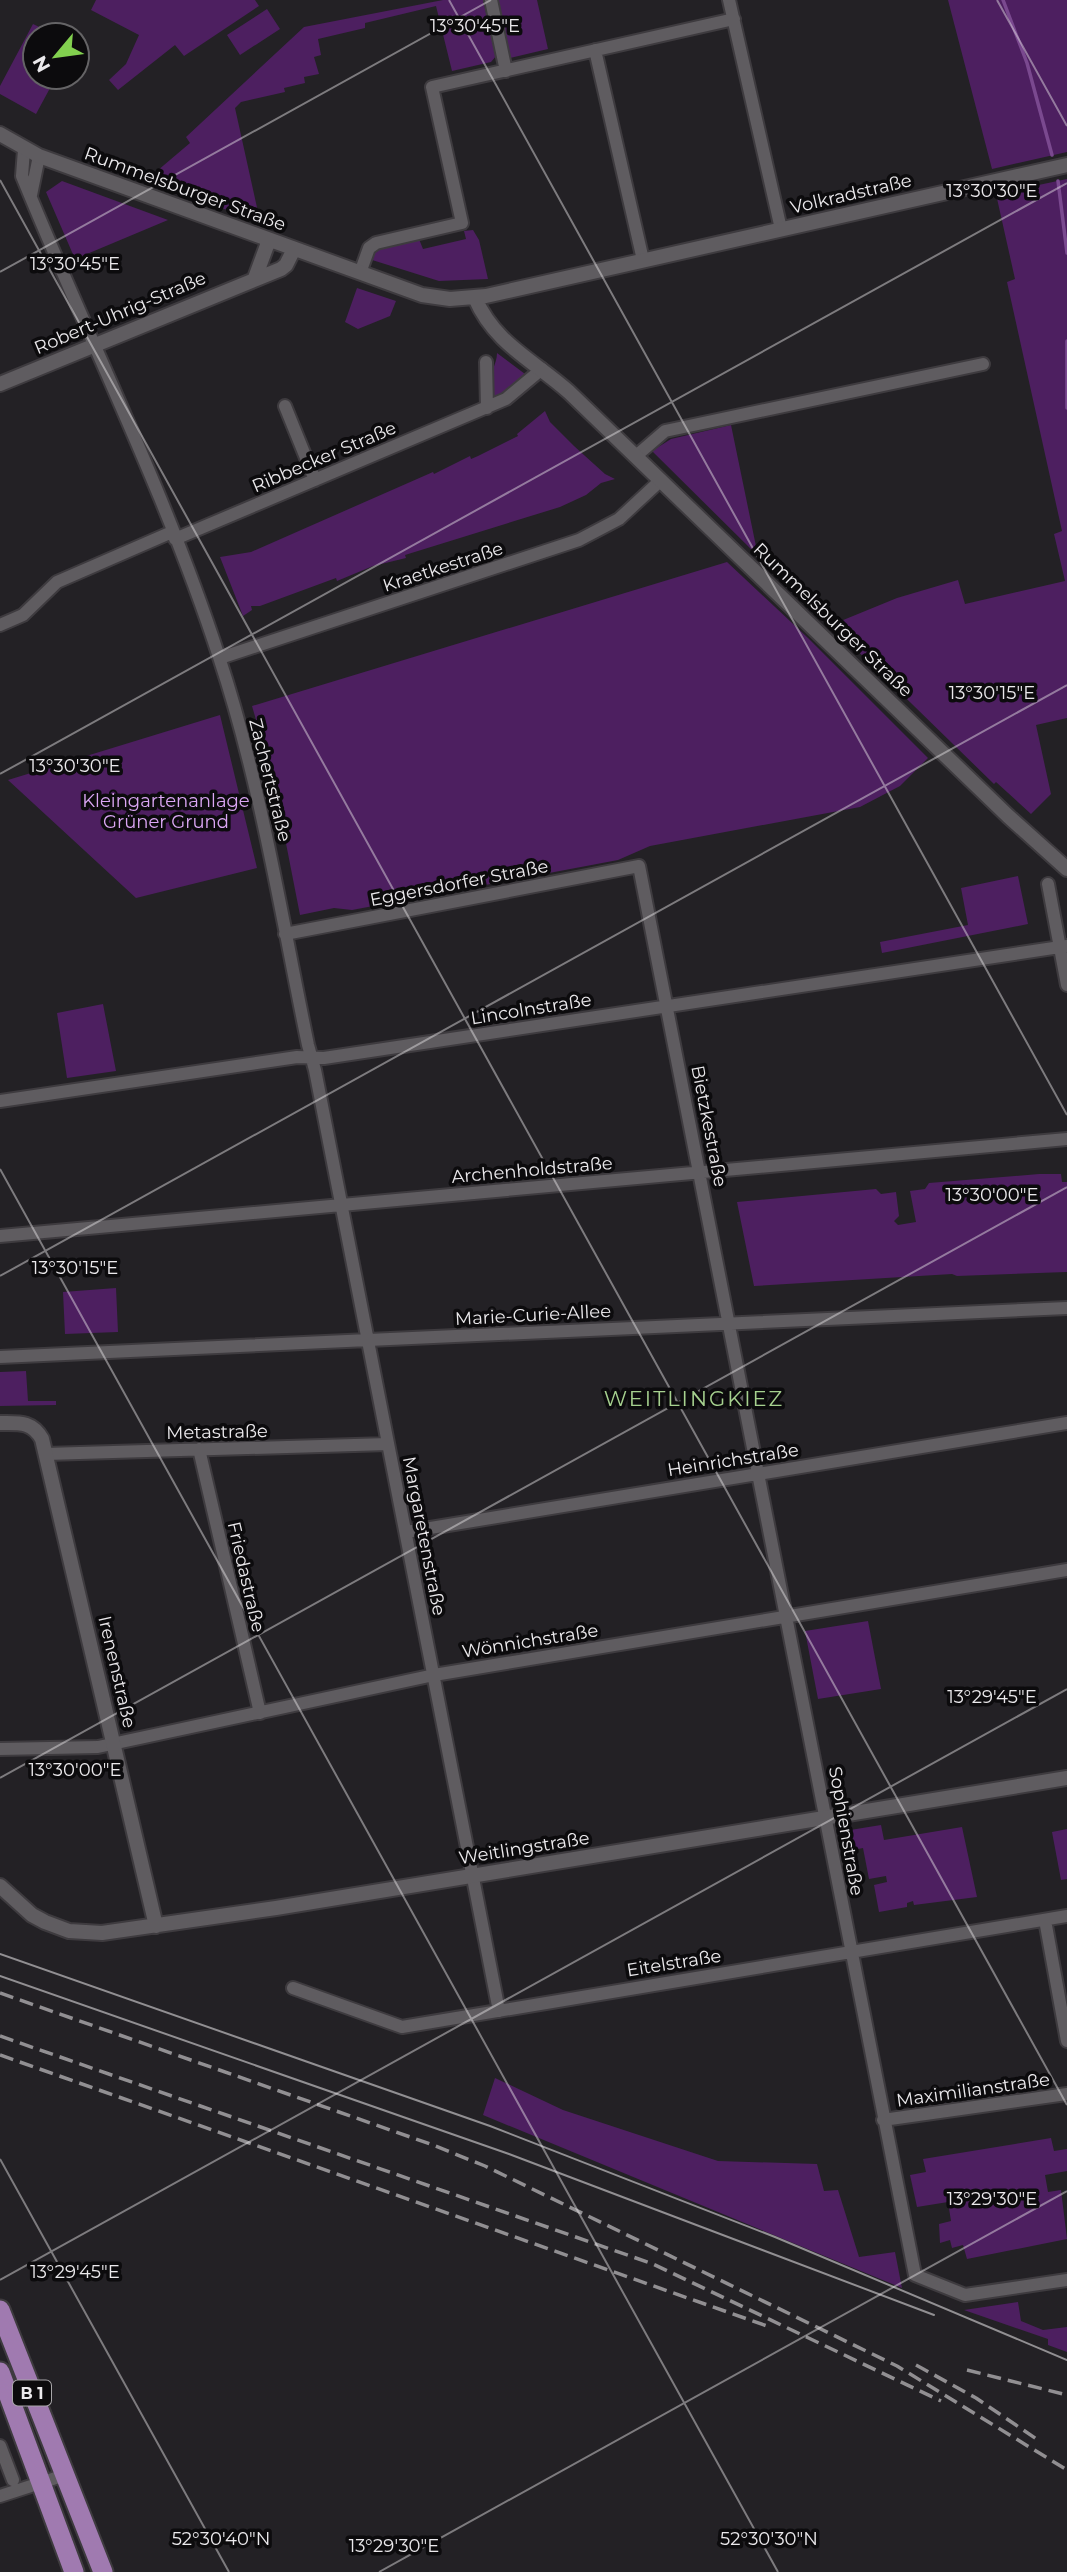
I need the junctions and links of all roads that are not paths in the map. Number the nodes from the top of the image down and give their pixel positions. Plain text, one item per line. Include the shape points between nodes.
1 (491, 0) edge
2 (729, 0) edge
3 (734, 19) junction
4 (595, 50) junction
5 (506, 71) junction
6 (0, 134) edge
7 (24, 149) junction
8 (39, 156) junction
9 (1067, 165) edge
10 (31, 199) junction
11 (781, 229) junction
12 (269, 240) junction
13 (294, 249) junction
14 (643, 260) junction
15 (359, 273) junction
16 (256, 278) junction
17 (475, 298) junction
18 (93, 345) junction
19 (485, 362) dead end
20 (983, 363) dead end
21 (542, 369) junction
22 (0, 384) edge
23 (285, 406) dead end
24 (487, 408) junction
25 (636, 456) junction
26 (316, 480) junction
27 (661, 480) junction
28 (174, 536) junction
29 (0, 625) edge
30 (220, 658) junction
31 (639, 866) joint
32 (1067, 869) edge
33 (1048, 884) dead end
34 (285, 933) junction
35 (1063, 946) edge
36 (1067, 985) edge
37 (667, 1006) junction
38 (312, 1057) junction
39 (0, 1101) edge
40 (1067, 1139) edge
41 (700, 1172) junction
42 (341, 1206) junction
43 (0, 1236) edge
44 (1067, 1308) edge
45 (731, 1324) junction
46 (368, 1340) junction
47 (0, 1357) edge
48 (744, 1392) joint
49 (379, 1398) joint
50 (0, 1423) edge
51 (1067, 1423) edge
52 (388, 1444) junction
53 (199, 1449) junction
54 (46, 1454) junction
55 (760, 1473) junction
56 (406, 1532) junction
57 (1067, 1570) edge
58 (788, 1616) junction
59 (434, 1675) junction
60 (260, 1713) junction
61 (114, 1744) junction
62 (0, 1749) edge
63 (1067, 1778) edge
64 (826, 1817) junction
65 (473, 1876) junction
66 (0, 1886) edge
67 (1067, 1916) edge
68 (1045, 1920) junction
69 (156, 1926) junction
70 (851, 1952) junction
71 (293, 1988) dead end
72 (499, 2011) junction
73 (1067, 2041) edge
74 (1067, 2094) edge
75 (883, 2120) junction
76 (1067, 2280) edge
77 (0, 2310) edge
78 (0, 2372) edge
79 (0, 2446) edge
80 (65, 2475) junction
81 (13, 2480) dead end
82 (42, 2481) junction
83 (0, 2496) edge
84 (74, 2572) edge
85 (103, 2572) edge

1 - 5 street
2 - 3 street
3 - 4 street
3 - 11 street
4 - 5 street
4 - 14 street
5 - 15 street via 432,88 462,223 376,243 369,248
6 - 7 street, Rummelsburger Straße
7 - 8 street, Rummelsburger Straße
7 - 10 street, Zachertstraße via 22,176
8 - 10 street
8 - 12 street, Rummelsburger Straße
9 - 11 street, Volkradstraße
10 - 18 street, Zachertstraße
11 - 14 street, Volkradstraße
12 - 13 street, Rummelsburger Straße
12 - 16 street
13 - 15 street, Rummelsburger Straße
13 - 16 street, Robert-Uhrig-Straße via 286,265
14 - 17 street, Volkradstraße
15 - 17 street, Rummelsburger Straße via 422,295
16 - 18 street, Robert-Uhrig-Straße
17 - 21 street, Rummelsburger Straße via 500,338
18 - 22 street, Robert-Uhrig-Straße
18 - 28 street, Zachertstraße
19 - 24 street
20 - 25 street via 665,431
21 - 24 street, Ribbecker Straße via 506,399
21 - 25 street, Rummelsburger Straße
23 - 26 street
24 - 26 street, Ribbecker Straße
25 - 27 street, Rummelsburger Straße
26 - 28 street, Ribbecker Straße
27 - 30 street, Kraetkestraße via 619,519 579,540
27 - 32 street, Rummelsburger Straße
28 - 29 street, Ribbecker Straße via 57,582 23,615
28 - 30 street, Zachertstraße
30 - 34 street, Zachertstraße via 264,822
31 - 34 street, Eggersdorfer Straße
31 - 37 street, Bietzkestraße
33 - 35 street
34 - 38 street, Zachertstraße
35 - 36 street
35 - 37 street, Lincolnstraße
37 - 38 street, Lincolnstraße
37 - 41 street, Bietzkestraße
38 - 39 street, Lincolnstraße
38 - 42 street, Zachertstraße
40 - 41 street, Archenholdstraße
41 - 42 street, Archenholdstraße
41 - 45 street, Bietzkestraße
42 - 43 street, Archenholdstraße
42 - 46 street, Zachertstraße
44 - 45 street, Marie-Curie-Allee
45 - 46 street, Marie-Curie-Allee
45 - 48 street, Bietzkestraße
46 - 47 street, Marie-Curie-Allee
46 - 49 street, Zachertstraße
48 - 55 street, Sophienstraße
49 - 52 street, Margaretenstraße
50 - 54 street, Irenenstraße via 26,1423 36,1428
51 - 55 street, Heinrichstraße
52 - 53 street, Metastraße
52 - 56 street, Margaretenstraße
53 - 54 street, Metastraße
53 - 60 street, Friedastraße
54 - 61 street, Irenenstraße
55 - 56 street, Heinrichstraße
55 - 58 street, Sophienstraße
56 - 59 street, Margaretenstraße
57 - 58 street, Wönnichstraße
58 - 59 street, Wönnichstraße
58 - 64 street, Sophienstraße
59 - 60 street, Wönnichstraße
59 - 65 street, Margaretenstraße
60 - 61 street, Wönnichstraße
61 - 62 street, Wönnichstraße
61 - 69 street, Irenenstraße
63 - 64 street, Weitlingstraße
64 - 65 street, Weitlingstraße
64 - 70 street, Sophienstraße
65 - 69 street, Weitlingstraße
65 - 72 street, Margaretenstraße
66 - 69 street, Weitlingstraße via 32,1915 69,1931 102,1933
67 - 68 street, Eitelstraße
68 - 70 street, Eitelstraße
68 - 73 street
70 - 72 street, Eitelstraße
70 - 75 street, Sophienstraße
71 - 72 street, Eitelstraße via 402,2027
74 - 75 street, Maximilianstraße
75 - 76 street, Sophienstraße via 915,2275 965,2295
77 - 80 main road, B 1
78 - 82 main road, B 1
79 - 81 street
80 - 82 street
80 - 85 main road, B 1
82 - 83 street
82 - 84 main road, B 1

